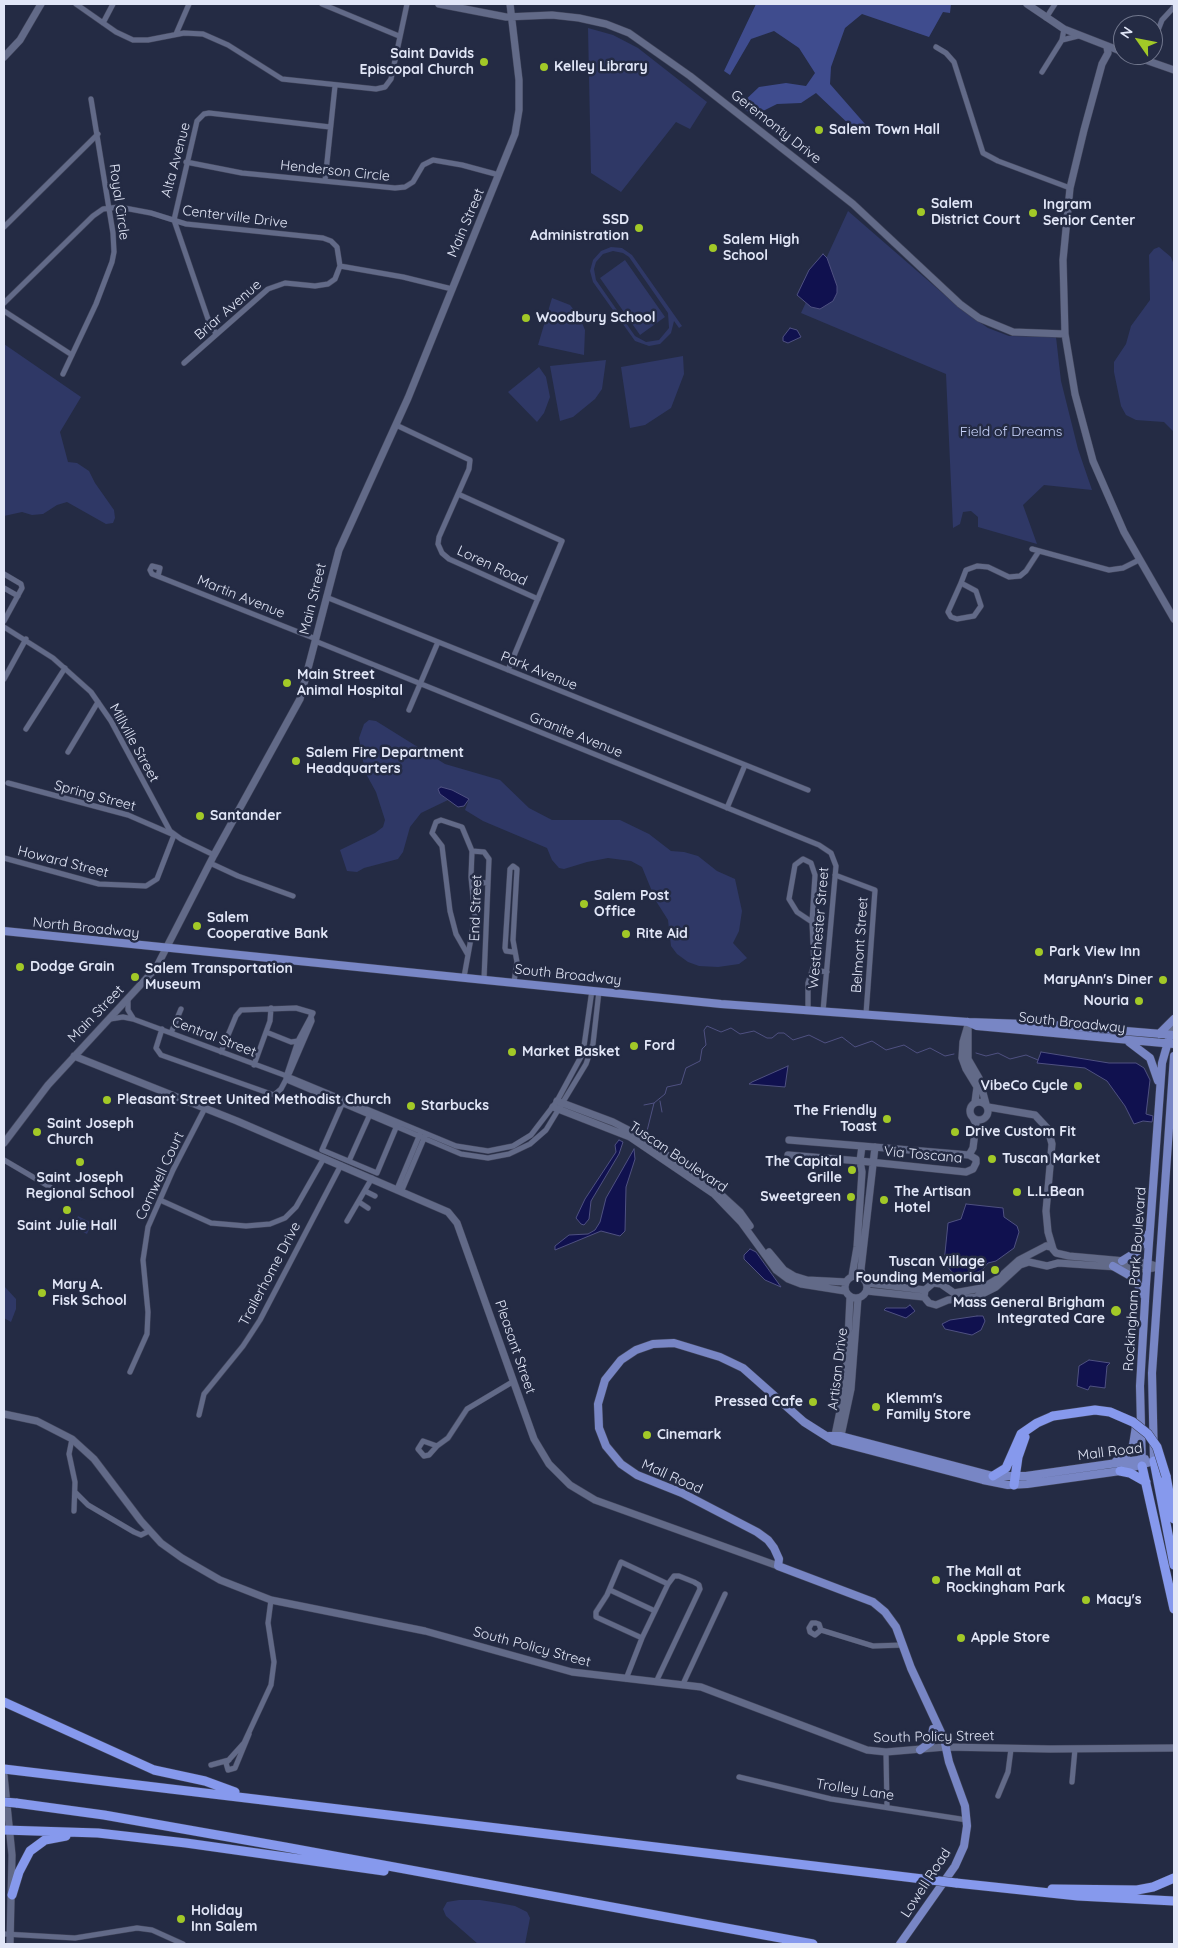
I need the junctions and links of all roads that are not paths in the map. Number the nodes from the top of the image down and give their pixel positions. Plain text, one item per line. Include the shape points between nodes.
1 (41, 4) edge
2 (76, 4) edge
3 (113, 4) edge
4 (188, 4) edge
5 (322, 4) edge
6 (407, 4) edge
7 (439, 4) edge
8 (510, 4) edge
9 (1027, 4) edge
10 (1055, 4) edge
11 (1174, 7) edge
12 (512, 17) junction
13 (1046, 18) junction
14 (1163, 19) edge
15 (103, 23) junction
16 (1064, 29) junction
17 (176, 34) junction
18 (399, 36) junction
19 (1078, 36) junction
20 (1062, 40) junction
21 (1107, 46) junction
22 (936, 47) dead end
23 (1113, 48) edge
24 (4, 57) edge
25 (1042, 72) dead end
26 (335, 86) junction
27 (91, 99) dead end
28 (330, 127) junction
29 (98, 134) junction
30 (186, 162) junction
31 (499, 175) junction
32 (325, 181) junction
33 (1070, 188) junction
34 (109, 208) junction
35 (174, 220) junction
36 (4, 227) edge
37 (340, 266) junction
38 (452, 289) junction
39 (4, 303) edge
40 (4, 311) edge
41 (216, 334) junction
42 (1065, 334) junction
43 (72, 355) junction
44 (184, 363) dead end
45 (63, 374) dead end
46 (396, 425) junction
47 (458, 494) junction
48 (1032, 549) dead end
49 (1039, 551) junction
50 (1139, 560) junction
51 (4, 574) edge
52 (158, 576) dead end
53 (961, 583) junction
54 (4, 588) edge
55 (18, 596) junction
56 (325, 596) junction
57 (538, 599) junction
58 (1174, 619) edge
59 (4, 622) edge
60 (4, 627) edge
61 (26, 639) junction
62 (315, 640) junction
63 (438, 642) junction
64 (65, 668) junction
65 (508, 670) junction
66 (4, 679) edge
67 (420, 684) junction
68 (98, 702) junction
69 (409, 710) dead end
70 (26, 729) dead end
71 (68, 752) dead end
72 (745, 765) junction
73 (8, 783) dead end
74 (808, 790) dead end
75 (727, 808) junction
76 (174, 835) junction
77 (472, 850) junction
78 (827, 850) joint
79 (214, 855) junction
80 (4, 858) edge
81 (210, 863) junction
82 (835, 876) junction
83 (472, 882) junction
84 (488, 883) junction
85 (293, 896) dead end
86 (812, 922) junction
87 (4, 931) edge
88 (166, 949) junction
89 (514, 952) junction
90 (468, 955) junction
91 (813, 970) junction
92 (827, 972) junction
93 (464, 976) junction
94 (484, 979) junction
95 (514, 982) junction
96 (595, 991) junction
97 (128, 1000) junction
98 (271, 1008) junction
99 (181, 1009) dead end
100 (808, 1010) junction
101 (824, 1011) junction
102 (866, 1014) junction
103 (312, 1015) junction
104 (134, 1018) junction
105 (110, 1019) junction
106 (1174, 1019) edge
107 (968, 1022) junction
108 (1174, 1024) edge
109 (162, 1029) junction
110 (266, 1032) junction
111 (172, 1033) junction
112 (1159, 1034) junction
113 (1172, 1035) edge
114 (298, 1041) junction
115 (1128, 1041) junction
116 (291, 1042) junction
117 (1170, 1044) edge
118 (296, 1048) junction
119 (222, 1052) junction
120 (74, 1056) junction
121 (1174, 1056) edge
122 (254, 1064) junction
123 (286, 1077) junction
124 (1174, 1085) edge
125 (1160, 1089) junction
126 (1172, 1094) junction
127 (343, 1101) junction
128 (975, 1102) junction
129 (558, 1105) junction
130 (987, 1106) junction
131 (205, 1108) junction
132 (371, 1113) junction
133 (973, 1118) junction
134 (984, 1118) junction
135 (1043, 1121) junction
136 (398, 1124) junction
137 (423, 1135) junction
138 (789, 1140) dead end
139 (4, 1143) edge
140 (862, 1146) junction
141 (875, 1147) junction
142 (788, 1155) dead end
143 (973, 1157) junction
144 (324, 1158) junction
145 (4, 1160) edge
146 (349, 1161) junction
147 (860, 1161) junction
148 (873, 1163) junction
149 (341, 1165) junction
150 (375, 1176) junction
151 (50, 1187) dead end
152 (399, 1190) junction
153 (366, 1191) junction
154 (375, 1196) dead end
155 (160, 1200) junction
156 (359, 1202) junction
157 (368, 1208) dead end
158 (1046, 1211) junction
159 (347, 1221) dead end
160 (1150, 1227) junction
161 (1039, 1250) junction
162 (1055, 1251) junction
163 (1122, 1261) junction
164 (1053, 1264) junction
165 (1041, 1265) junction
166 (1114, 1266) junction
167 (1147, 1266) junction
168 (1159, 1267) junction
169 (852, 1276) junction
170 (846, 1282) junction
171 (865, 1284) junction
172 (943, 1286) junction
173 (924, 1293) junction
174 (851, 1295) junction
175 (1145, 1298) junction
176 (942, 1303) junction
177 (130, 1372) dead end
178 (514, 1381) junction
179 (1140, 1409) junction
180 (4, 1414) edge
181 (199, 1415) dead end
182 (1037, 1423) junction
183 (836, 1438) junction
184 (72, 1439) junction
185 (437, 1446) dead end
186 (1154, 1461) junction
187 (1142, 1462) junction
188 (1111, 1464) junction
189 (1120, 1471) junction
190 (994, 1476) junction
191 (1015, 1481) junction
192 (1146, 1482) junction
193 (75, 1492) junction
194 (88, 1505) junction
195 (1174, 1519) edge
196 (149, 1531) junction
197 (1174, 1565) edge
198 (778, 1566) junction
199 (668, 1584) junction
200 (610, 1590) junction
201 (725, 1594) dead end
202 (271, 1600) junction
203 (1174, 1609) edge
204 (655, 1611) junction
205 (821, 1630) dead end
206 (642, 1638) junction
207 (903, 1645) junction
208 (911, 1668) junction
209 (626, 1679) junction
210 (656, 1682) junction
211 (683, 1684) junction
212 (4, 1702) edge
213 (4, 1708) edge
214 (16, 1708) junction
215 (933, 1729) junction
216 (249, 1734) junction
217 (945, 1747) junction
218 (1174, 1748) edge
219 (1010, 1749) junction
220 (1075, 1749) junction
221 (1085, 1749) junction
222 (920, 1750) junction
223 (886, 1752) junction
224 (229, 1760) junction
225 (1075, 1761) junction
226 (228, 1770) junction
227 (6, 1771) edge
228 (739, 1777) dead end
229 (1072, 1782) dead end
230 (998, 1796) dead end
231 (251, 1798) junction
232 (4, 1802) edge
233 (887, 1807) junction
234 (967, 1820) junction
235 (7, 1829) edge
236 (124, 1837) junction
237 (1174, 1878) edge
238 (479, 1883) junction
239 (1005, 1889) junction
240 (12, 1895) junction
241 (1174, 1901) edge
242 (7, 1935) edge
243 (10, 1944) edge
244 (183, 1944) edge
245 (813, 1944) edge
246 (900, 1944) edge

1 - 24 main road via 20,40
2 - 15 street
3 - 15 street
4 - 17 street
5 - 18 street
6 - 18 street
7 - 12 main road, Geremonty Drive
8 - 12 main road, Main Street
9 - 13 main road
10 - 13 street
11 - 14 street
12 - 31 main road, Main Street via 519,110 515,134
12 - 42 main road, Geremonty Drive via 552,15 585,19 616,27 642,41 848,199 979,318 1013,332
13 - 16 main road
15 - 17 street via 133,40
16 - 19 main road
16 - 20 street
17 - 26 street via 195,33 214,38 282,79
18 - 26 street via 393,73 385,87
19 - 20 street
19 - 21 main road
20 - 25 street
21 - 23 main road
21 - 33 main road via 1108,53 1102,64
22 - 33 street via 954,62 983,152 998,162
26 - 28 street
27 - 29 street, Royal Circle
28 - 30 street, Alta Avenue via 204,114 197,121
28 - 32 street
29 - 34 street, Royal Circle
29 - 36 street
30 - 32 street, Henderson Circle via 242,173
30 - 35 street, Alta Avenue
31 - 32 street, Henderson Circle via 433,160 424,165 405,188
31 - 38 main road, Main Street
33 - 42 main road via 1063,260
34 - 35 street, Centerville Drive via 127,208
34 - 39 street via 89,220
34 - 43 street, Royal Circle via 113,233 112,262
35 - 37 street, Centerville Drive via 323,238 337,247
35 - 41 street, Alta Avenue
37 - 38 street
37 - 41 street, Briar Avenue via 335,279 328,284 285,283 271,288
38 - 46 main road, Main Street
40 - 43 street
41 - 44 street, Briar Avenue
42 - 50 main road via 1075,394 1093,461
43 - 45 street, Royal Circle
46 - 47 street via 470,459
46 - 56 main road, Main Street via 348,526
47 - 57 street, Loren Road via 439,537 442,553
47 - 57 street via 562,541
48 - 49 street
49 - 50 street via 1109,570 1123,568
49 - 53 street via 1020,576 1009,577 977,566 966,570
50 - 58 main road
51 - 55 street via 22,585
52 - 62 street, Martin Avenue
53 - 53 street via 948,612 957,619 974,616 981,606 976,591
54 - 55 street
55 - 59 street
56 - 62 main road, Main Street
56 - 63 street, Park Avenue
57 - 65 street
60 - 61 street, Millville Street
61 - 64 street, Millville Street
61 - 66 street
62 - 67 street, Granite Avenue
62 - 79 main road, Main Street via 300,699
63 - 65 street, Park Avenue
63 - 67 street
64 - 68 street, Millville Street
64 - 70 street
65 - 72 street, Park Avenue
67 - 69 street
67 - 75 street, Granite Avenue
68 - 71 street
68 - 76 street, Millville Street
72 - 74 street, Park Avenue
72 - 75 street
73 - 76 street, Spring Street via 128,815
75 - 78 street, Granite Avenue
76 - 79 street
76 - 80 street, Howard Street via 157,879 146,886 99,884
77 - 83 street
77 - 84 street, End Street via 488,856
77 - 90 street via 462,827 444,820 436,822 432,834 443,849 450,911 457,938
78 - 82 street, Westchester Street via 836,861
79 - 81 main road, Main Street
81 - 85 street
81 - 88 main road, Main Street
82 - 92 street, Westchester Street
82 - 102 street, Belmont Street via 875,890
83 - 84 street
83 - 90 street via 474,916
84 - 94 street, End Street
86 - 86 street via 796,912 790,899 796,866 803,859 810,861 815,870
86 - 91 street
87 - 88 main road, North Broadway
88 - 93 main road, South Broadway
88 - 97 main road, Main Street via 152,974
89 - 89 street via 517,870 513,866 510,869 505,949
89 - 95 street via 517,962
90 - 93 street
91 - 92 street
91 - 100 street via 808,983
92 - 101 street, Westchester Street
93 - 94 main road, South Broadway
94 - 95 main road, South Broadway
95 - 96 main road, South Broadway
96 - 100 main road, South Broadway
96 - 129 street, Central Street via 583,1054
97 - 104 street via 128,1010
97 - 105 main road, Main Street
98 - 103 street via 296,1008
98 - 110 street
98 - 119 street via 248,1008 238,1012
99 - 111 street
100 - 101 main road, South Broadway
101 - 102 main road, South Broadway
102 - 107 main road, South Broadway
103 - 114 street
103 - 123 street
104 - 105 street, Central Street
104 - 109 street, Central Street
105 - 120 main road, Main Street
106 - 112 main road
107 - 112 main road, South Broadway
107 - 115 main road, South Broadway via 977,1026
107 - 128 main road via 962,1058 977,1087
107 - 130 main road via 968,1059 979,1078
108 - 113 main road
109 - 111 street, Central Street
109 - 123 street via 156,1048 161,1055 270,1094 278,1093
110 - 116 street
110 - 122 street
111 - 119 street, Central Street
112 - 113 main road, South Broadway
113 - 117 main road, Rockingham Park Boulevard
114 - 116 street
114 - 118 street
115 - 117 main road, South Broadway
115 - 125 main road via 1149,1056
116 - 118 street
117 - 125 main road, Rockingham Park Boulevard
118 - 123 street
119 - 122 street, Central Street
120 - 131 main road, Pleasant Street
120 - 139 main road, Main Street via 35,1099
121 - 126 main road, Rockingham Park Boulevard
122 - 123 street, Central Street
123 - 127 street, Central Street via 289,1081
124 - 126 main road
125 - 160 main road, Rockingham Park Boulevard
126 - 168 main road, Rockingham Park Boulevard
127 - 132 street, Central Street
127 - 146 street via 322,1150
128 - 130 main road via 981,1101
128 - 133 main road via 970,1110
129 - 137 street, Central Street via 531,1135 513,1146 496,1150 464,1148
129 - 170 main road, Tuscan Boulevard via 632,1131 710,1185 740,1212 774,1259 789,1273 807,1280
129 - 174 main road, Tuscan Boulevard via 630,1137 714,1194 741,1222 776,1270 788,1279
130 - 134 main road
130 - 135 main road via 1028,1113
131 - 144 main road, Pleasant Street
131 - 155 street, Cornwell Court
132 - 136 street, Central Street
132 - 146 street
133 - 134 main road
133 - 143 main road, Via Toscana via 976,1124
134 - 135 main road via 1006,1114
134 - 143 main road, Via Toscana
135 - 158 main road via 1052,1144
136 - 137 street, Central Street
136 - 150 street
137 - 152 street
138 - 140 main road, Via Toscana
140 - 141 main road, Via Toscana
140 - 147 main road
141 - 143 main road, Via Toscana
141 - 148 main road
142 - 147 main road, Via Toscana
143 - 148 main road, Via Toscana via 973,1169 966,1172
144 - 149 main road, Pleasant Street
144 - 155 street via 296,1207 285,1218 270,1224 211,1223
145 - 151 street
146 - 150 street
147 - 148 main road, Via Toscana
147 - 169 main road via 862,1172
148 - 171 main road via 861,1269
149 - 150 main road, Pleasant Street
149 - 181 street, Trailerhome Drive via 260,1320 204,1394
150 - 152 main road, Pleasant Street
150 - 153 street
152 - 178 main road, Pleasant Street via 444,1209 456,1221
153 - 154 street
153 - 156 street
155 - 177 street, Cornwell Court via 148,1227 143,1250 147,1334
156 - 157 street
156 - 159 street
158 - 161 main road via 1044,1239
158 - 162 main road via 1048,1232
160 - 163 main road via 1138,1251
160 - 167 main road, Rockingham Park Boulevard
161 - 162 main road via 1046,1246
161 - 165 main road via 1036,1257
161 - 172 main road via 975,1291 954,1293
162 - 163 main road via 1078,1257
162 - 164 main road
163 - 167 main road
164 - 165 main road
164 - 166 main road
165 - 176 main road via 1025,1263 984,1294
166 - 167 main road
166 - 175 main road via 1134,1278
167 - 168 main road
167 - 175 main road, Rockingham Park Boulevard
168 - 186 main road, Rockingham Park Boulevard via 1152,1373
169 - 170 main road
169 - 171 main road
170 - 174 main road, Artisan Drive
171 - 173 main road
171 - 174 main road
172 - 173 main road via 933,1283
172 - 176 main road via 946,1296
173 - 176 main road via 932,1305
174 - 183 main road, Artisan Drive via 851,1389
175 - 179 main road, Rockingham Park Boulevard
178 - 185 street via 467,1408 448,1438
178 - 198 main road, Pleasant Street via 543,1456 562,1478 578,1490 604,1503
179 - 187 main road, Rockingham Park Boulevard
179 - 188 main road via 1133,1445 1127,1454
180 - 184 main road, South Policy Street via 37,1421
182 - 190 highway via 1021,1434 1006,1468
182 - 191 highway via 1019,1450
182 - 195 highway, bridge via 1054,1416 1095,1410 1133,1422 1148,1434 1157,1448
183 - 190 main road, Mall Road
183 - 191 main road, Mall Road via 983,1480
183 - 198 main road, Mall Road via 804,1422 743,1368 680,1344 658,1344 636,1350 616,1365 603,1386 597,1410 599,1428 616,1460 631,1472 765,1537 776,1552
184 - 193 street via 68,1454
184 - 196 main road, South Policy Street via 94,1459
186 - 187 main road, Mall Road
186 - 197 highway
187 - 188 main road, Mall Road
187 - 189 main road, Mall Road
187 - 192 highway
188 - 191 main road, Mall Road
189 - 191 main road, Mall Road
189 - 192 highway
190 - 191 main road, Mall Road
192 - 203 highway
193 - 194 street
193 - 194 street via 74,1509
194 - 196 street via 138,1534
196 - 202 main road, South Policy Street via 173,1552 207,1573
198 - 207 main road, Pleasant Street via 874,1602 891,1619
199 - 200 street via 621,1562
199 - 204 street
199 - 210 street via 674,1576 679,1576 699,1585 700,1589
200 - 204 street
200 - 206 street via 596,1617
201 - 211 street
202 - 209 main road, South Policy Street via 425,1631 565,1670
202 - 216 street via 268,1623 274,1657 273,1674 268,1694
204 - 206 street
205 - 207 street via 878,1647
206 - 209 street
207 - 208 main road, Pleasant Street
208 - 215 main road, Pleasant Street via 911,1677
208 - 217 main road, Pleasant Street
209 - 210 main road, South Policy Street
210 - 211 main road, South Policy Street
211 - 223 main road, South Policy Street via 710,1689 857,1747
212 - 214 highway
213 - 214 highway
214 - 231 highway via 154,1770 204,1781
215 - 217 main road, Pleasant Street
215 - 222 main road via 931,1742
216 - 224 street
216 - 226 street via 235,1768
217 - 219 main road, South Policy Street
217 - 222 main road, South Policy Street
217 - 234 main road, Lowell Road
218 - 221 main road, South Policy Street
219 - 220 main road, South Policy Street
219 - 230 street via 1008,1772
220 - 221 main road, South Policy Street
220 - 225 street
221 - 225 street
222 - 223 main road, South Policy Street
223 - 233 street
224 - 226 street via 226,1764
224 - 226 street via 211,1766
225 - 229 street
227 - 231 highway
227 - 235 main road
228 - 233 street, Trolley Lane via 831,1799
231 - 239 highway, bridge
232 - 238 highway, bridge via 113,1816
233 - 234 street, Trolley Lane
234 - 246 main road, Lowell Road via 966,1840 958,1859
235 - 236 highway
235 - 240 main road
236 - 238 highway via 240,1849
236 - 240 highway via 64,1836 46,1840 26,1857
237 - 239 highway via 1137,1890
238 - 245 highway
239 - 241 highway
240 - 242 main road
242 - 243 main road
242 - 244 street via 75,1938 137,1928 152,1930

